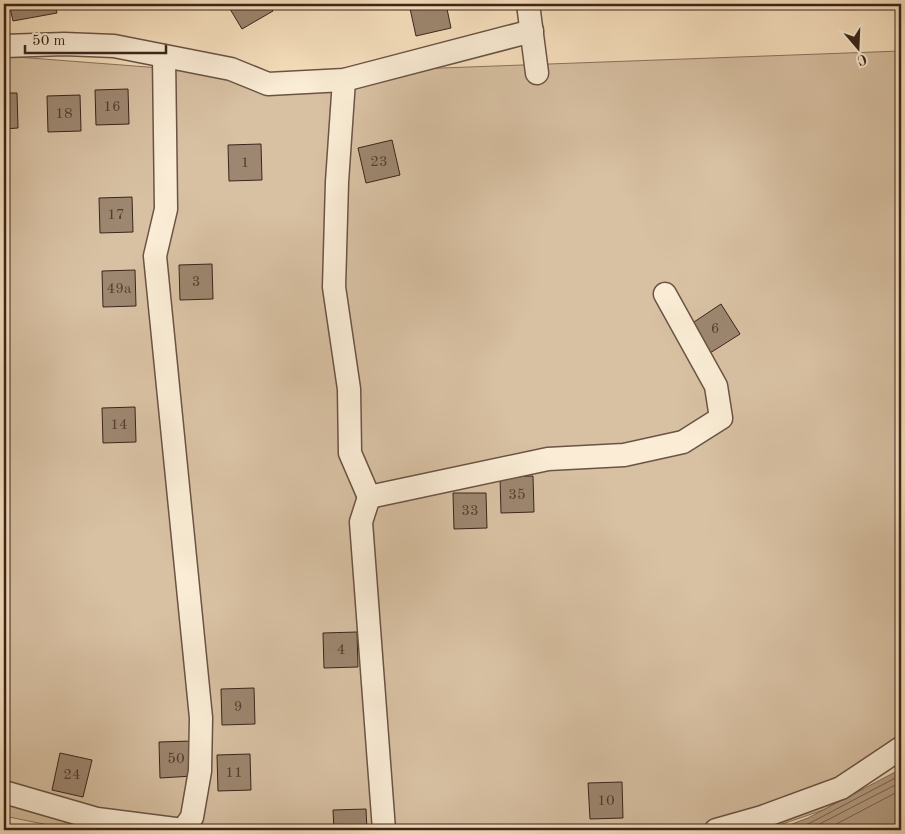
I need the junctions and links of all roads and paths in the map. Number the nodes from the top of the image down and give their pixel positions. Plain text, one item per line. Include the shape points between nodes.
1 (528, 4) edge
2 (532, 31) junction
3 (4, 46) edge
4 (164, 56) junction
5 (537, 73) dead end
6 (344, 80) junction
7 (665, 294) dead end
8 (369, 497) junction
9 (901, 748) edge
10 (4, 792) edge
11 (384, 830) edge
12 (716, 830) edge

1 - 2 street
2 - 5 street
2 - 6 street
3 - 4 street via 114,46
4 - 6 street via 231,68 268,84
4 - 10 street via 166,209 155,256 201,718 200,771 192,818 183,830 97,819
6 - 8 street via 334,286 349,389 350,453
7 - 8 street via 716,386 721,418 683,442 624,455 548,459
8 - 11 street via 361,522
9 - 12 street via 841,788

